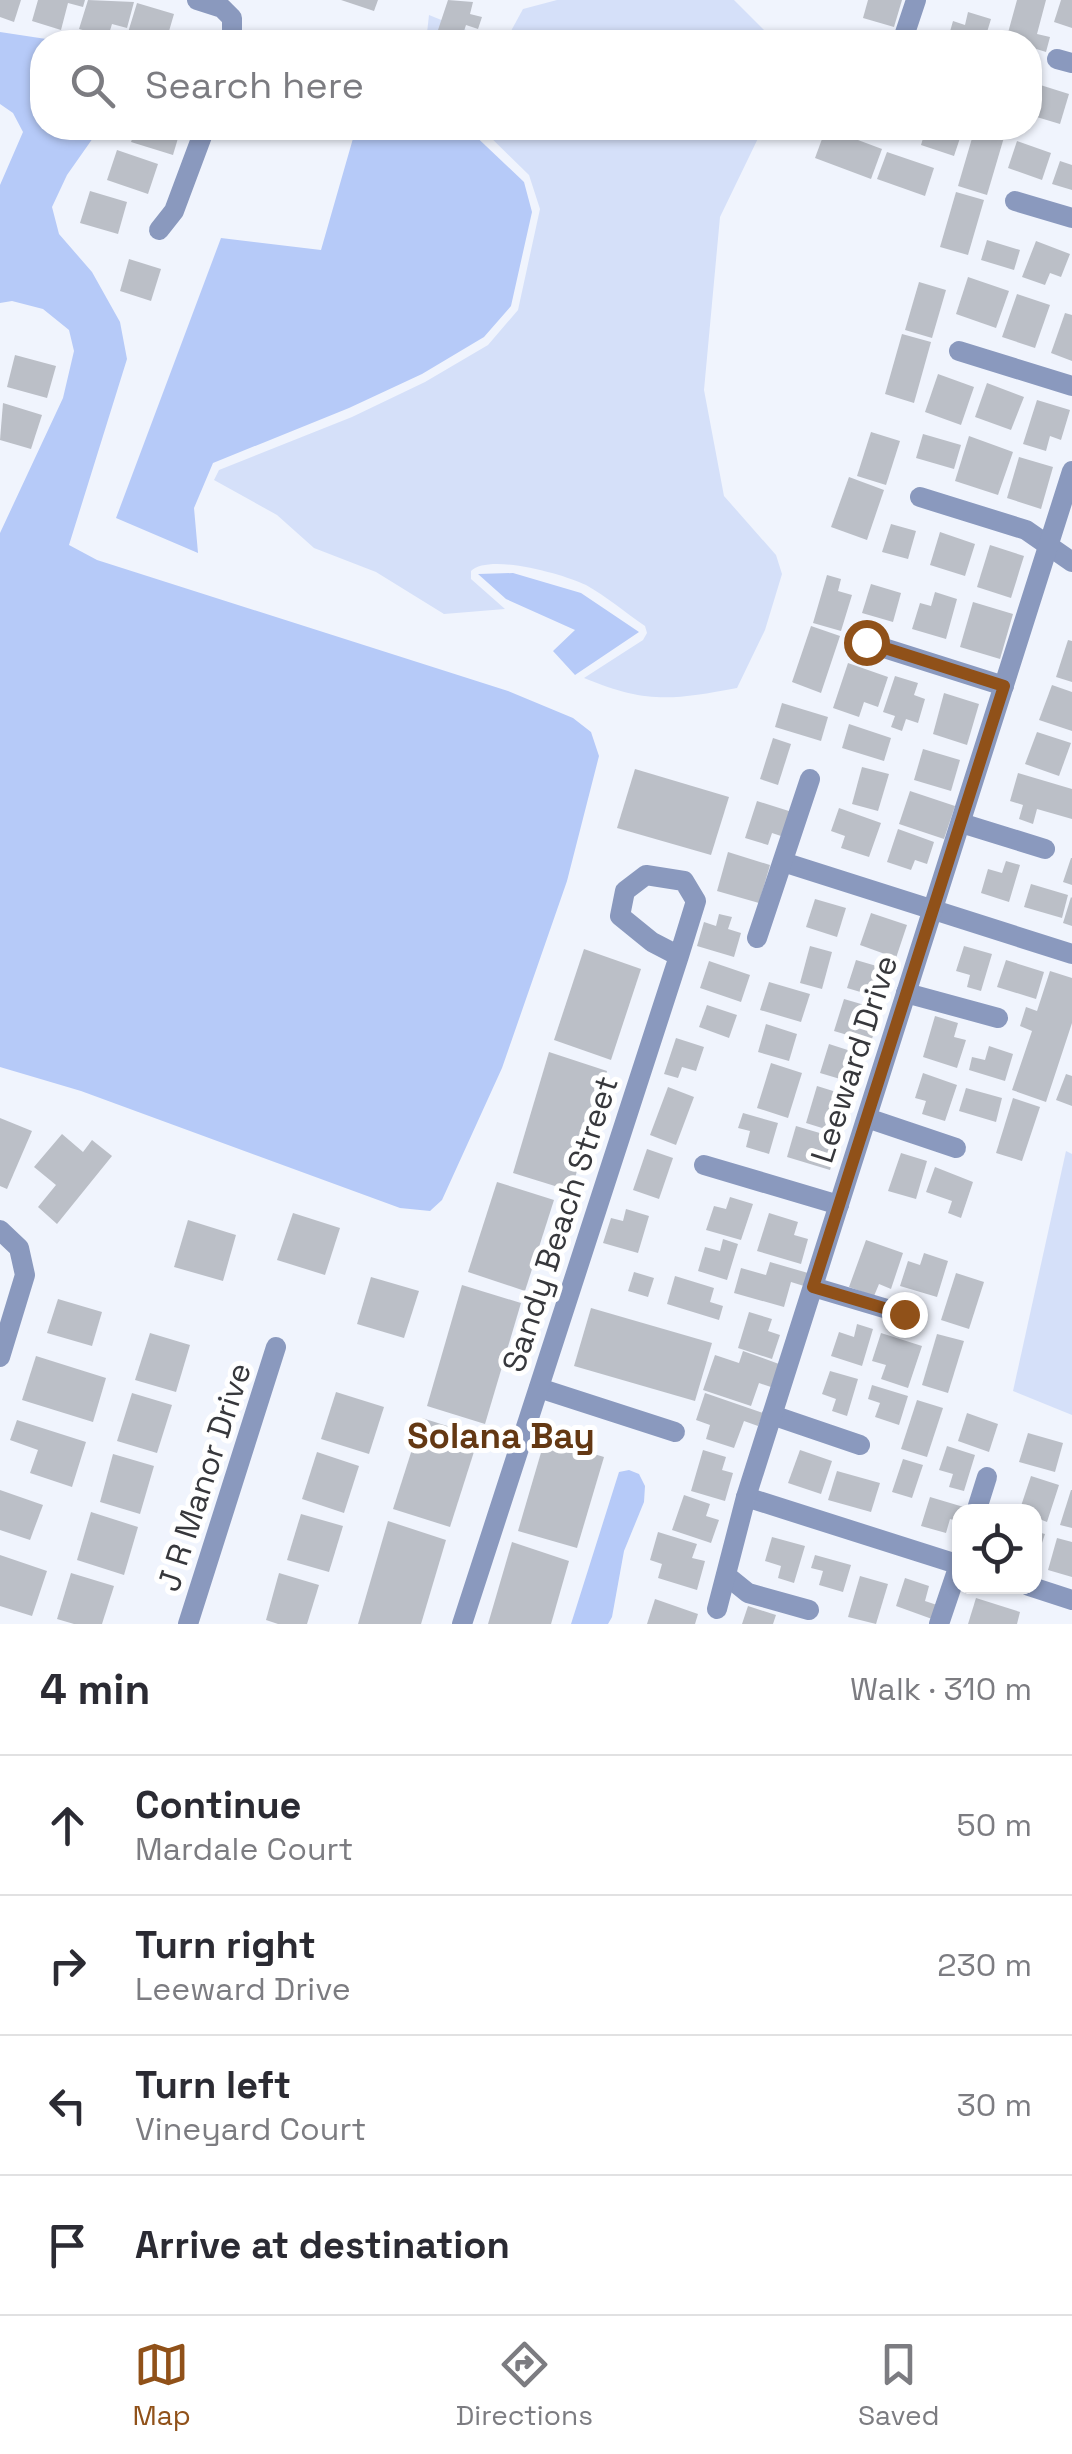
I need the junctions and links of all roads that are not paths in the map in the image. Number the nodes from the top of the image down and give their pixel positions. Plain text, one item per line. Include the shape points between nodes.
1 (197, 0) edge
2 (916, 0) edge
3 (232, 30) edge
4 (906, 30) edge
5 (200, 140) edge
6 (1014, 200) dead end
7 (1072, 218) edge
8 (158, 230) dead end
9 (959, 351) dead end
10 (1072, 386) edge
11 (1072, 471) edge
12 (920, 497) dead end
13 (1048, 546) junction
14 (1072, 562) edge
15 (866, 642) dead end
16 (1004, 686) junction
17 (810, 779) dead end
18 (961, 822) junction
19 (1046, 850) dead end
20 (783, 862) junction
21 (933, 910) junction
22 (757, 938) dead end
23 (1072, 954) edge
24 (679, 956) dead end
25 (906, 993) junction
26 (998, 1018) dead end
27 (867, 1118) junction
28 (956, 1148) dead end
29 (704, 1164) dead end
30 (839, 1205) junction
31 (0, 1230) edge
32 (813, 1287) junction
33 (904, 1314) dead end
34 (276, 1348) dead end
35 (0, 1357) edge
36 (538, 1388) junction
37 (772, 1415) junction
38 (675, 1432) dead end
39 (860, 1445) dead end
40 (987, 1477) dead end
41 (746, 1498) junction
42 (979, 1504) edge
43 (952, 1562) edge
44 (727, 1576) junction
45 (952, 1585) edge
46 (1042, 1590) edge
47 (1072, 1600) edge
48 (717, 1609) dead end
49 (809, 1610) dead end
50 (188, 1624) edge
51 (462, 1624) edge
52 (939, 1624) edge

1 - 3 street via 222,8
2 - 4 street
5 - 8 street via 174,210
6 - 7 street
9 - 10 street
11 - 13 street, Leeward Drive
12 - 13 street via 1026,530
13 - 14 street
13 - 16 street, Leeward Drive
15 - 16 street
16 - 18 street, Leeward Drive
17 - 20 street
18 - 19 street
18 - 21 street, Leeward Drive
20 - 21 street
20 - 22 street
21 - 23 street
21 - 25 street, Leeward Drive
24 - 36 street, Sandy Beach Street
25 - 26 street
25 - 27 street, Leeward Drive
27 - 28 street
27 - 30 street, Leeward Drive
29 - 30 street
30 - 32 street, Leeward Drive
31 - 35 street via 19,1248 25,1275
32 - 33 street
32 - 37 street, Leeward Drive
34 - 50 street, J R Manor Drive
36 - 38 street
36 - 51 street, Sandy Beach Street
37 - 39 street
37 - 41 street, Leeward Drive
40 - 42 street
41 - 43 street
41 - 44 street, Leeward Drive
44 - 48 street, Leeward Drive
44 - 49 street via 748,1593
45 - 52 street
46 - 47 street

